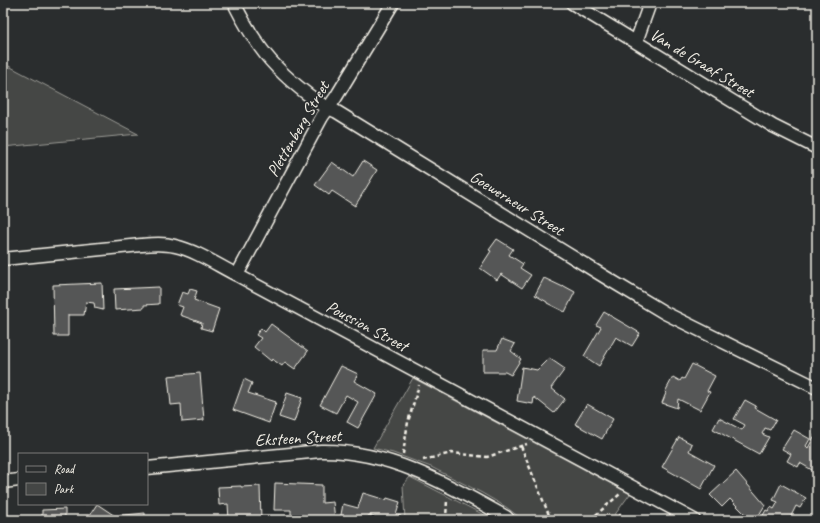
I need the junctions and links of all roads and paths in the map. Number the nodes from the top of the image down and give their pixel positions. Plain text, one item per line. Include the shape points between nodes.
1 (235, 3) edge
2 (393, 3) edge
3 (572, 3) edge
4 (650, 3) edge
5 (636, 42) junction
6 (328, 108) junction
7 (817, 148) edge
8 (3, 259) edge
9 (237, 275) junction
10 (423, 375) junction
11 (817, 388) edge
12 (540, 437) junction
13 (521, 446) junction
14 (401, 465) junction
15 (148, 468) edge
16 (18, 480) edge
17 (3, 482) edge
18 (448, 486) junction
19 (630, 486) junction
20 (446, 520) edge
21 (509, 520) edge
22 (551, 520) edge
23 (590, 520) edge
24 (694, 520) edge

1 - 6 street, Goewerneur Street via 248,29 272,62
2 - 6 street, Plettenberg Street
3 - 5 street, Van de Graaf Street
4 - 5 street
5 - 7 street, Van de Graaf Street via 773,126
6 - 9 street, Plettenberg Street
6 - 11 street, Goewerneur Street via 664,313
8 - 9 street, Poussion Street via 160,244 187,250
9 - 10 street, Poussion Street
10 - 12 street, Poussion Street
10 - 14 path via 408,422
12 - 13 path
12 - 19 street, Poussion Street
13 - 14 path via 487,457 452,453
13 - 22 path
14 - 15 street, Eksteen Street via 346,451 321,451
14 - 18 street, Eksteen Street
16 - 17 street
18 - 20 path
18 - 21 street, Eksteen Street
19 - 23 path
19 - 24 street, Poussion Street

